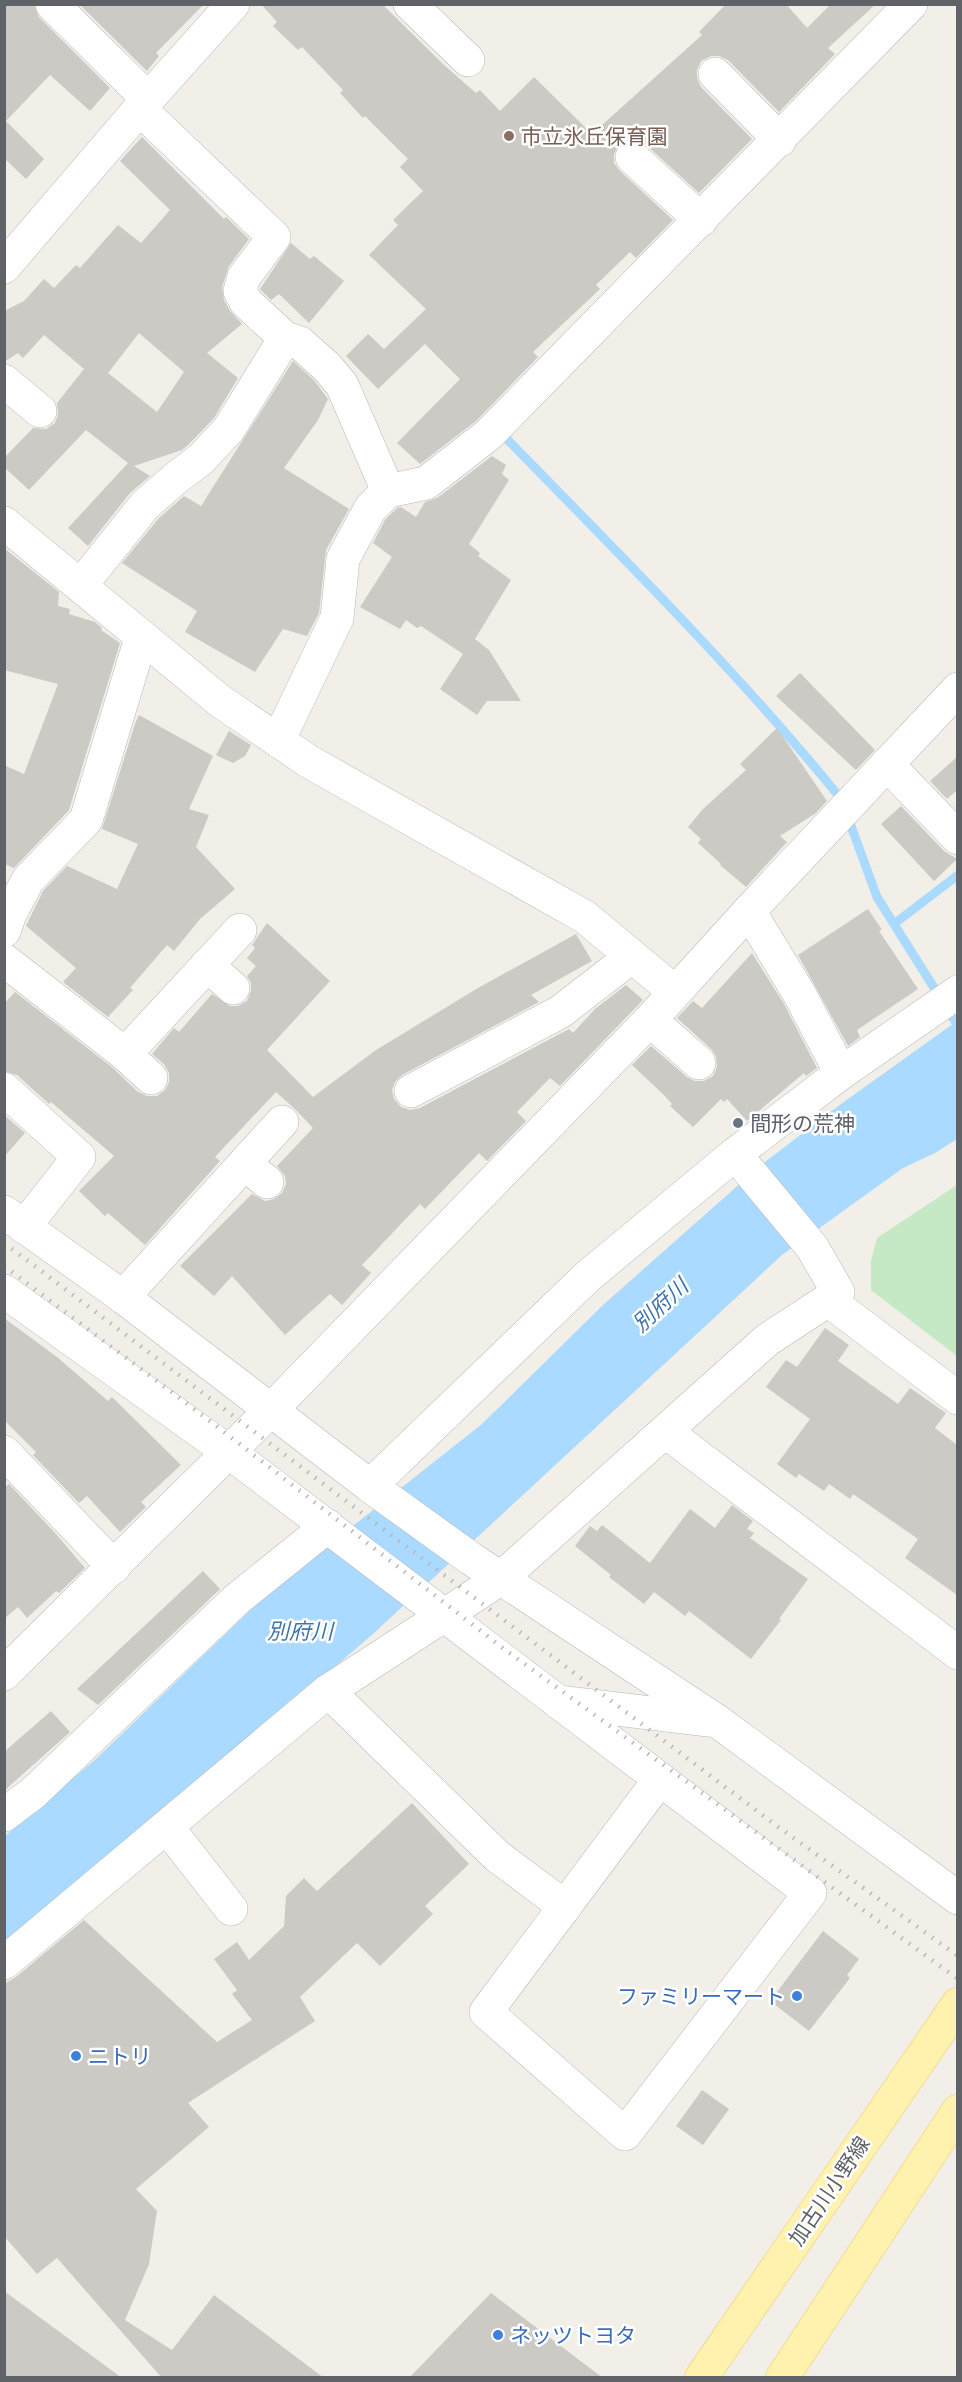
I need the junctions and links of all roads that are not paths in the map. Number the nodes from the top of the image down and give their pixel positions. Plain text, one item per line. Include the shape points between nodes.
1 (52, 4) edge
2 (233, 4) edge
3 (410, 4) edge
4 (911, 4) edge
5 (468, 60) dead end
6 (715, 74) dead end
7 (144, 104) junction
8 (780, 140) junction
9 (632, 157) dead end
10 (701, 220) junction
11 (10, 248) edge
12 (285, 338) junction
13 (4, 381) edge
14 (39, 411) dead end
15 (388, 491) junction
16 (4, 523) edge
17 (81, 585) junction
18 (145, 641) junction
19 (957, 689) edge
20 (278, 741) junction
21 (887, 765) junction
22 (957, 838) edge
23 (749, 911) junction
24 (240, 930) dead end
25 (4, 931) edge
26 (631, 957) junction
27 (4, 960) edge
28 (207, 965) junction
29 (233, 988) dead end
30 (675, 992) junction
31 (944, 1000) edge
32 (650, 1020) junction
33 (125, 1054) junction
34 (699, 1063) dead end
35 (841, 1073) junction
36 (151, 1078) dead end
37 (4, 1089) edge
38 (411, 1091) dead end
39 (282, 1122) dead end
40 (735, 1154) junction
41 (14, 1220) edge
42 (4, 1291) edge
43 (123, 1297) junction
44 (828, 1300) junction
45 (957, 1398) edge
46 (271, 1410) junction
47 (666, 1432) junction
48 (4, 1452) edge
49 (229, 1452) junction
50 (370, 1486) junction
51 (328, 1526) junction
52 (114, 1567) junction
53 (500, 1580) junction
54 (434, 1609) junction
55 (957, 1653) edge
56 (9, 1659) edge
57 (328, 1691) junction
58 (556, 1701) junction
59 (717, 1721) junction
60 (660, 1779) junction
61 (4, 1815) edge
62 (167, 1827) junction
63 (957, 1898) edge
64 (565, 1907) junction
65 (231, 1909) dead end
66 (4, 1963) edge
67 (957, 2004) edge
68 (957, 2111) edge
69 (783, 2377) edge
70 (701, 2378) edge

1 - 7 street
2 - 7 street
3 - 5 street
4 - 8 street
6 - 8 street
7 - 11 street
7 - 12 street via 274,237 244,277 240,291 246,302
8 - 10 street
9 - 10 street
10 - 15 street via 488,435 426,483
12 - 15 street via 300,343 342,385
12 - 17 street via 229,429 201,459 145,505
13 - 14 street
15 - 20 street via 370,509 343,559 337,618
16 - 17 street
17 - 18 street
18 - 20 street
18 - 25 street via 138,648 86,820 28,880
19 - 21 street
20 - 26 street via 585,917
21 - 22 street
21 - 23 street
23 - 30 street
23 - 35 street
24 - 28 street
26 - 30 street
26 - 38 street via 560,1012
27 - 33 street
28 - 29 street
28 - 33 street
30 - 32 street
31 - 35 street
32 - 34 street
32 - 46 street
33 - 36 street
35 - 40 street
37 - 41 street via 79,1157
39 - 43 street via 256,1173
40 - 44 street via 812,1247 838,1292
40 - 50 street via 587,1277
41 - 43 street
42 - 49 street
43 - 46 street
44 - 45 street
44 - 47 street via 767,1340
46 - 49 street
46 - 50 street
47 - 53 street
47 - 55 street
48 - 52 street
49 - 51 street
49 - 52 street
50 - 53 street
51 - 54 street
51 - 61 street via 237,1599 33,1793
52 - 56 street
53 - 54 street
53 - 59 street
54 - 57 street
54 - 58 street
57 - 62 street
57 - 64 street via 497,1856
58 - 59 street
58 - 60 street
59 - 63 street
60 - 64 street
60 - 64 street via 810,1893 625,2134 486,2012
62 - 65 street
62 - 66 street
67 - 70 main road, 加古川小野線
68 - 69 main road

